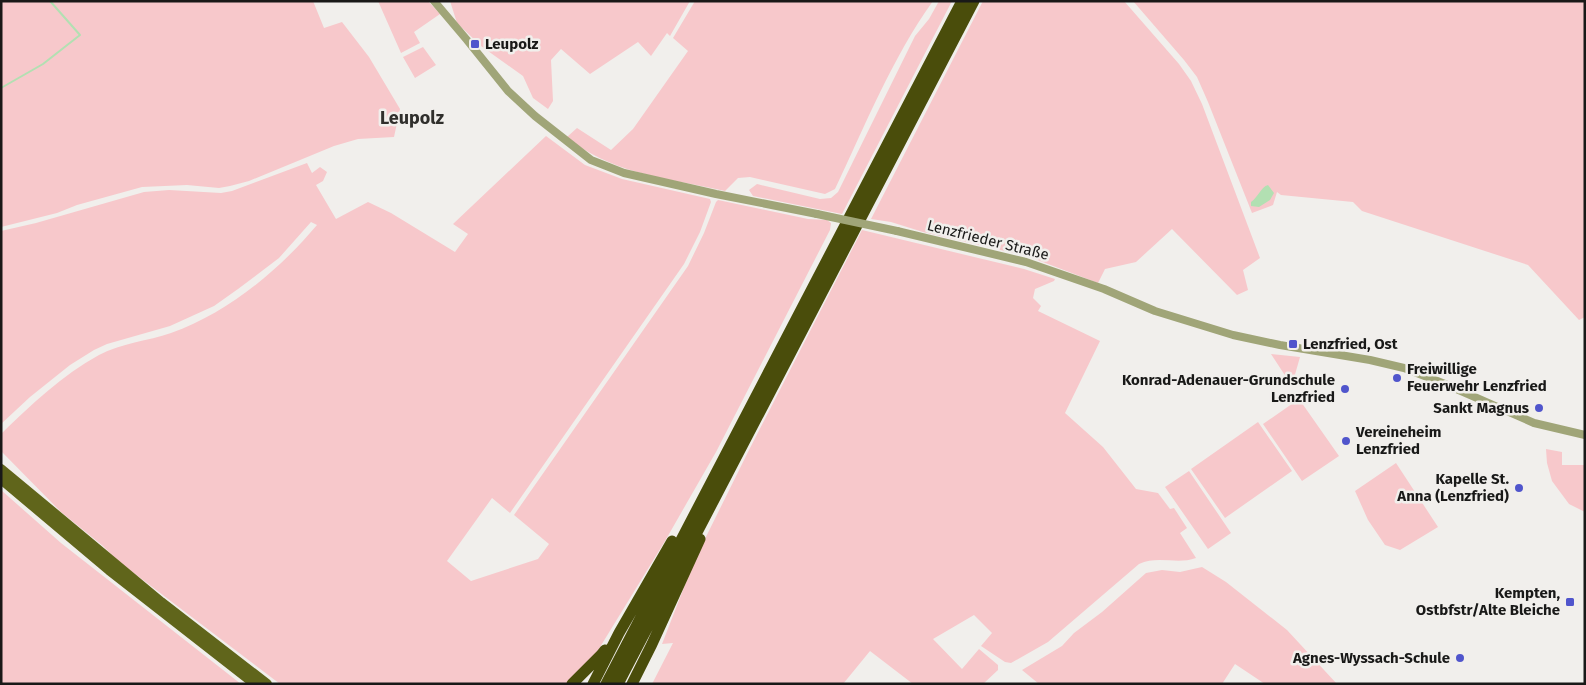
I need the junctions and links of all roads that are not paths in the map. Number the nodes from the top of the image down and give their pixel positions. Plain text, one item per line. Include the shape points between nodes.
1 (434, 1) edge
2 (962, 1) edge
3 (974, 1) edge
4 (1585, 435) edge
5 (1, 469) edge
6 (1, 479) edge
7 (701, 502) junction
8 (705, 516) junction
9 (619, 633) junction
10 (652, 644) junction
11 (255, 684) edge
12 (267, 684) edge
13 (572, 684) edge
14 (593, 684) edge
15 (606, 684) edge
16 (618, 684) edge
17 (632, 684) edge
18 (641, 684) edge

1 - 4 street, Lenzfrieder Straße, bridge via 508,91 535,116 591,160 624,173 1026,262 1155,311 1232,335 1404,368 1534,423
2 - 7 highway
3 - 8 highway
5 - 12 main road via 161,602
6 - 11 main road via 109,570
7 - 9 highway via 684,521
7 - 15 highway
8 - 10 highway via 704,530
8 - 16 highway
9 - 13 highway
9 - 14 highway
10 - 17 highway
10 - 18 highway

